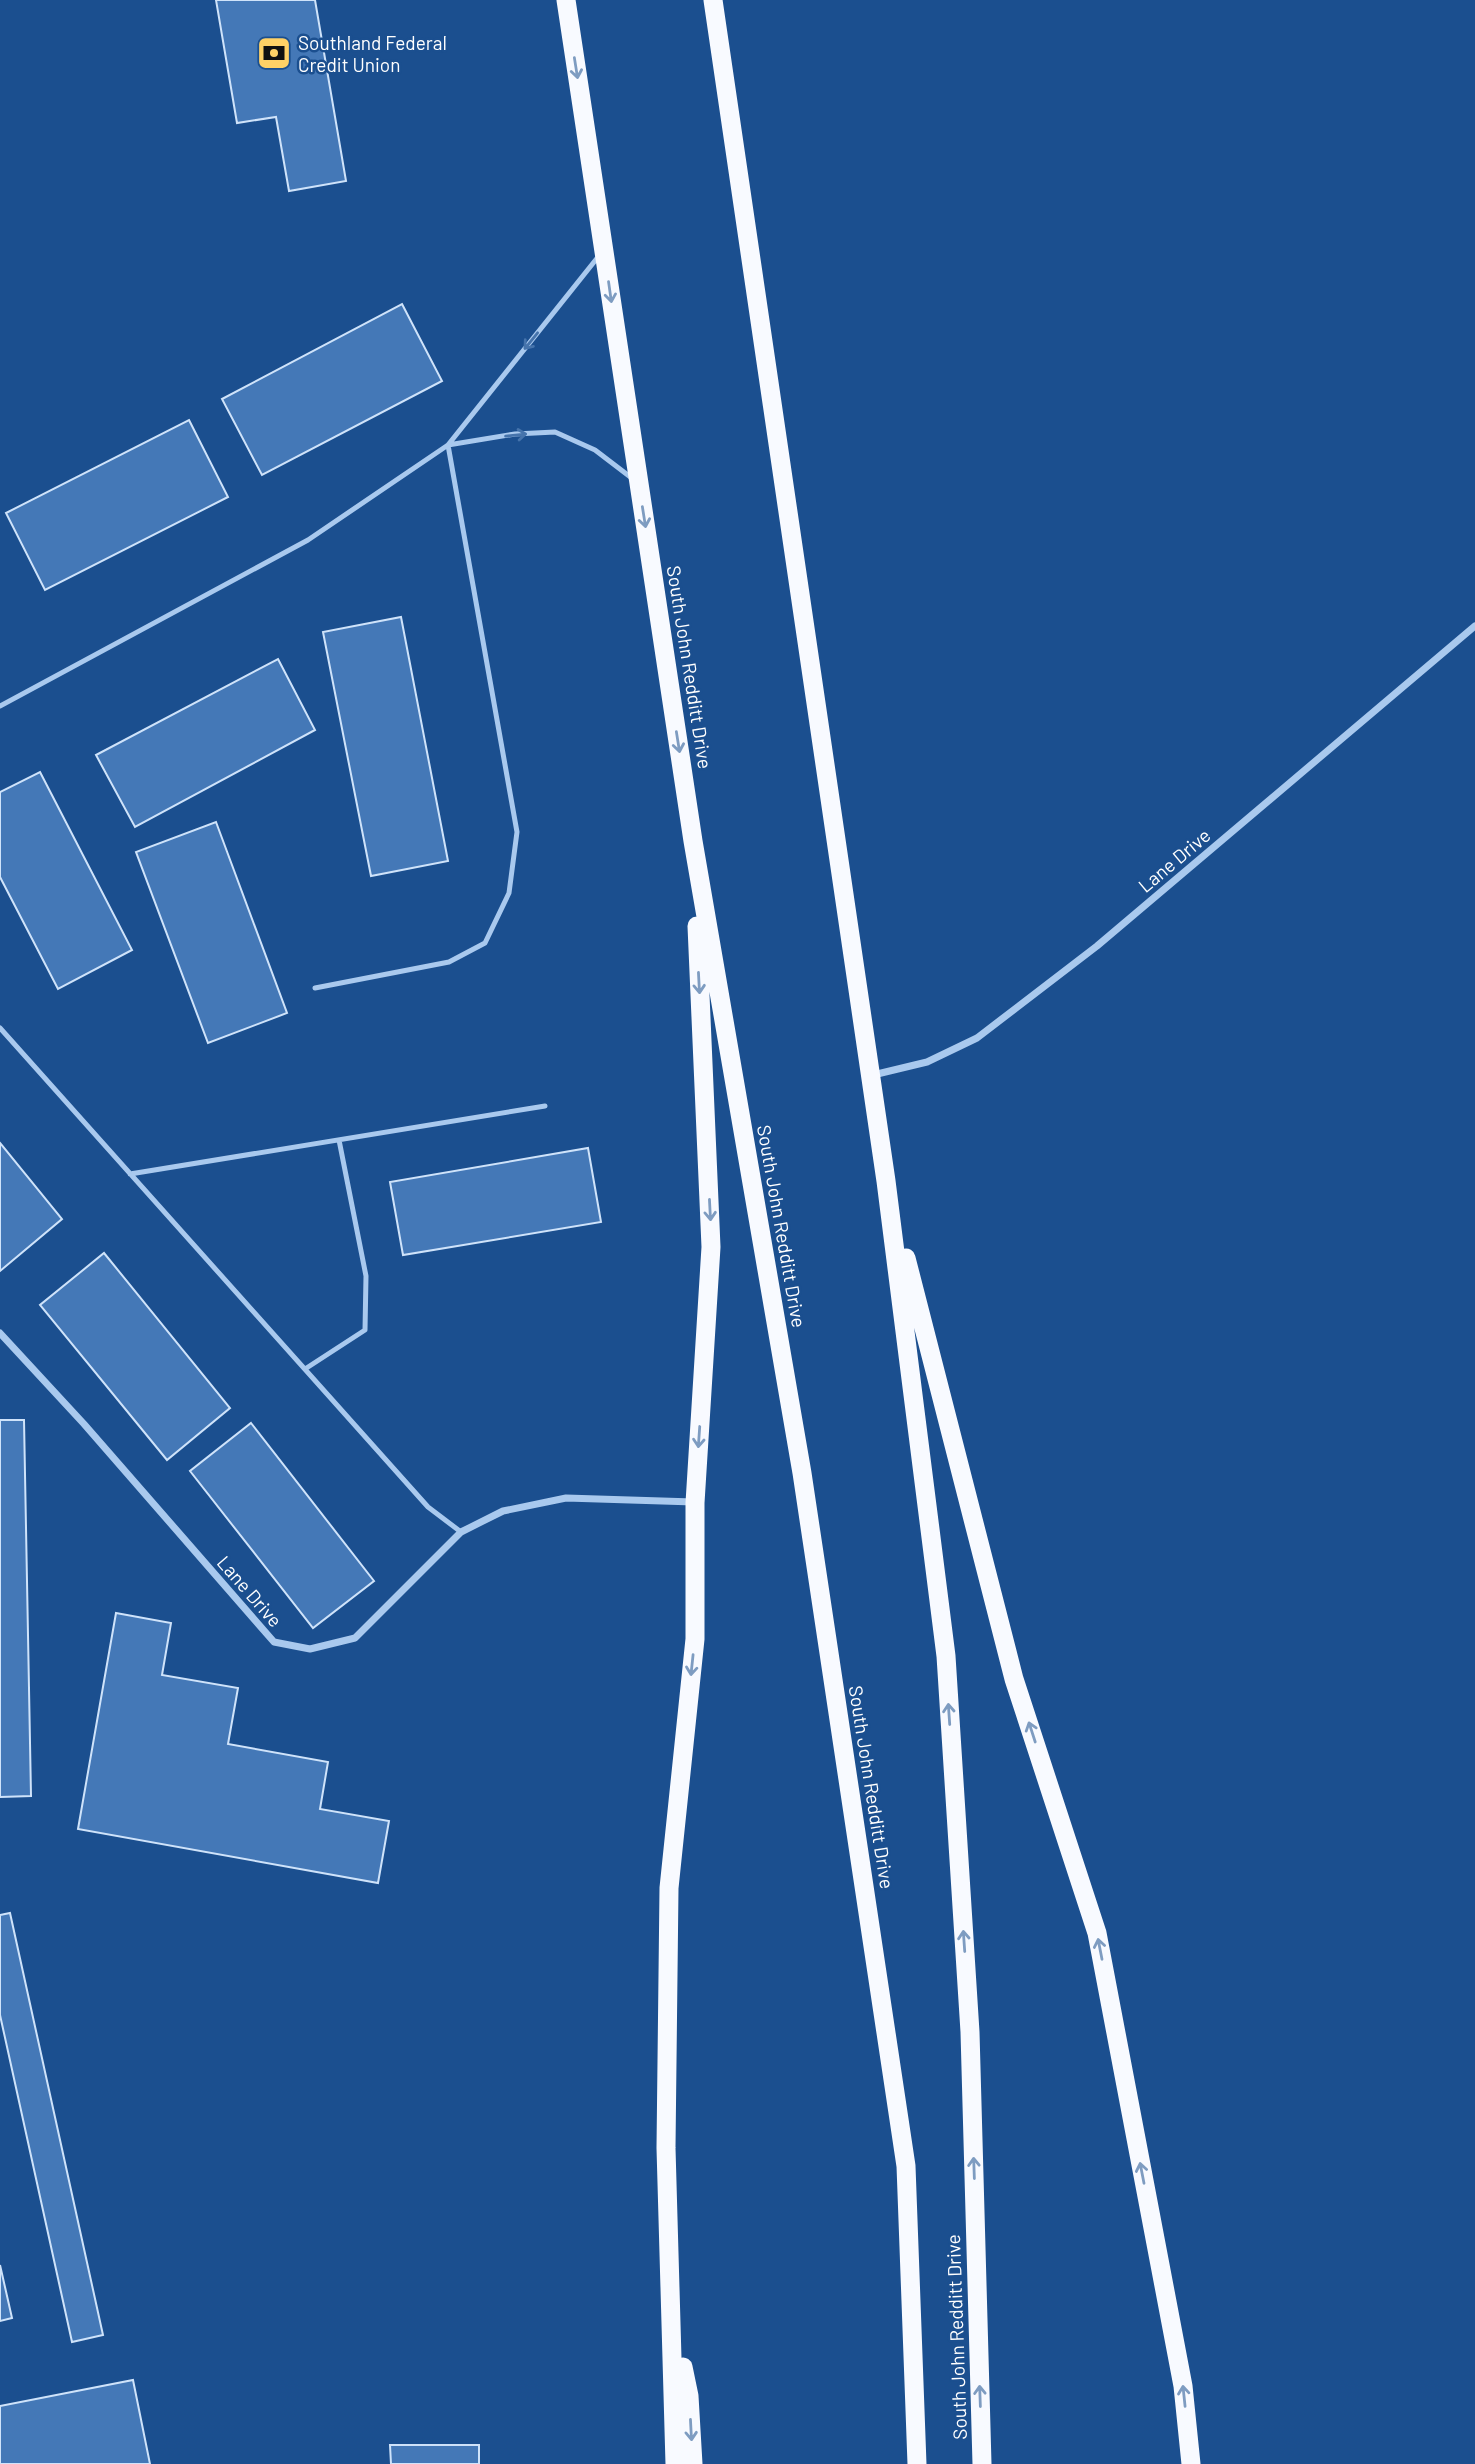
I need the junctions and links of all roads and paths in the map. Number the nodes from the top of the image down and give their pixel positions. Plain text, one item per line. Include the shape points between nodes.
1 (566, 0) edge
2 (713, 0) edge
3 (604, 249) junction
4 (448, 445) junction
5 (639, 484) junction
6 (1475, 626) edge
7 (0, 706) edge
8 (693, 841) junction
9 (315, 988) dead end
10 (0, 1028) edge
11 (869, 1076) junction
12 (545, 1106) dead end
13 (339, 1140) junction
14 (130, 1174) junction
15 (886, 1181) junction
16 (0, 1333) edge
17 (304, 1369) junction
18 (695, 1503) junction
19 (461, 1532) junction
20 (671, 2314) junction
21 (676, 2464) edge
22 (693, 2464) edge
23 (917, 2464) edge
24 (982, 2464) edge
25 (1191, 2464) edge

1 -> 3 highway, South John Redditt Drive
2 - 11 highway, South John Redditt Drive
3 -> 4 lane
3 -> 5 highway, South John Redditt Drive
4 -> 5 lane via 555,432 595,450
4 - 7 lane via 308,540
4 - 9 lane via 517,832 509,893 485,943 449,962
5 -> 8 highway, South John Redditt Drive
6 - 11 street, Lane Drive via 1097,946 977,1038 927,1062
8 -> 18 highway via 711,1247
8 - 23 highway, South John Redditt Drive via 802,1473 906,2166
10 - 14 lane
11 - 15 highway, South John Redditt Drive
12 - 13 lane
13 - 14 lane
13 - 17 lane via 366,1276 365,1330
14 - 17 lane
24 -> 15 highway, South John Redditt Drive via 970,2032 946,1656
25 -> 15 highway via 1184,2386 1097,1933 1014,1679
16 - 19 street, Lane Drive via 274,1642 310,1649 355,1638
17 - 19 lane via 428,1507
18 - 19 street, Lane Drive via 566,1499 503,1511
18 -> 20 highway via 695,1639 669,1888 666,2148
20 - 21 highway
20 -> 22 highway via 689,2396

